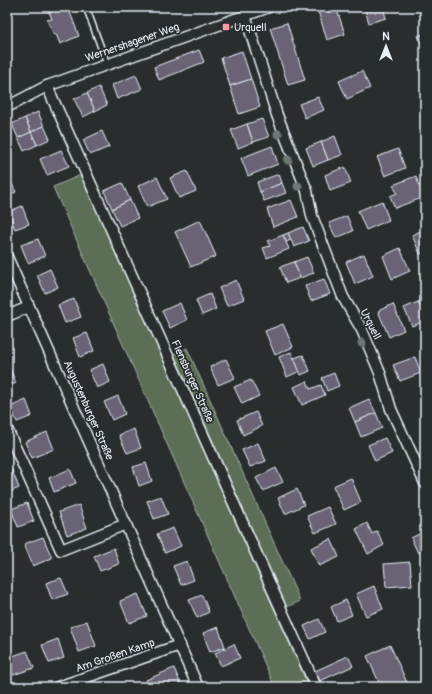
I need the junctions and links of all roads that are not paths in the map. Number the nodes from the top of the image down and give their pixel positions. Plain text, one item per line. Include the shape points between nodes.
1 (86, 7) edge
2 (269, 7) edge
3 (245, 15) junction
4 (107, 64) junction
5 (47, 86) junction
6 (7, 107) edge
7 (7, 257) edge
8 (29, 307) junction
9 (7, 316) edge
10 (7, 429) edge
11 (425, 483) edge
12 (126, 524) junction
13 (180, 645) junction
14 (58, 687) edge
15 (198, 687) edge
16 (316, 687) edge

1 - 4 lane
2 - 3 street, Wernershagener Weg
3 - 4 street, Wernershagener Weg
3 - 11 street, Urquell via 279,119 307,191 312,216 343,297 362,330 380,373 391,409
4 - 5 street, Wernershagener Weg
5 - 6 street, Wernershagener Weg
5 - 16 street, Flensburger Straße
7 - 8 street, Augustenburger Straße
8 - 9 street
8 - 12 street, Augustenburger Straße
10 - 12 street via 61,550
12 - 13 street, Augustenburger Straße
13 - 14 street, Am Großen Kamp
13 - 15 street, Augustenburger Straße

